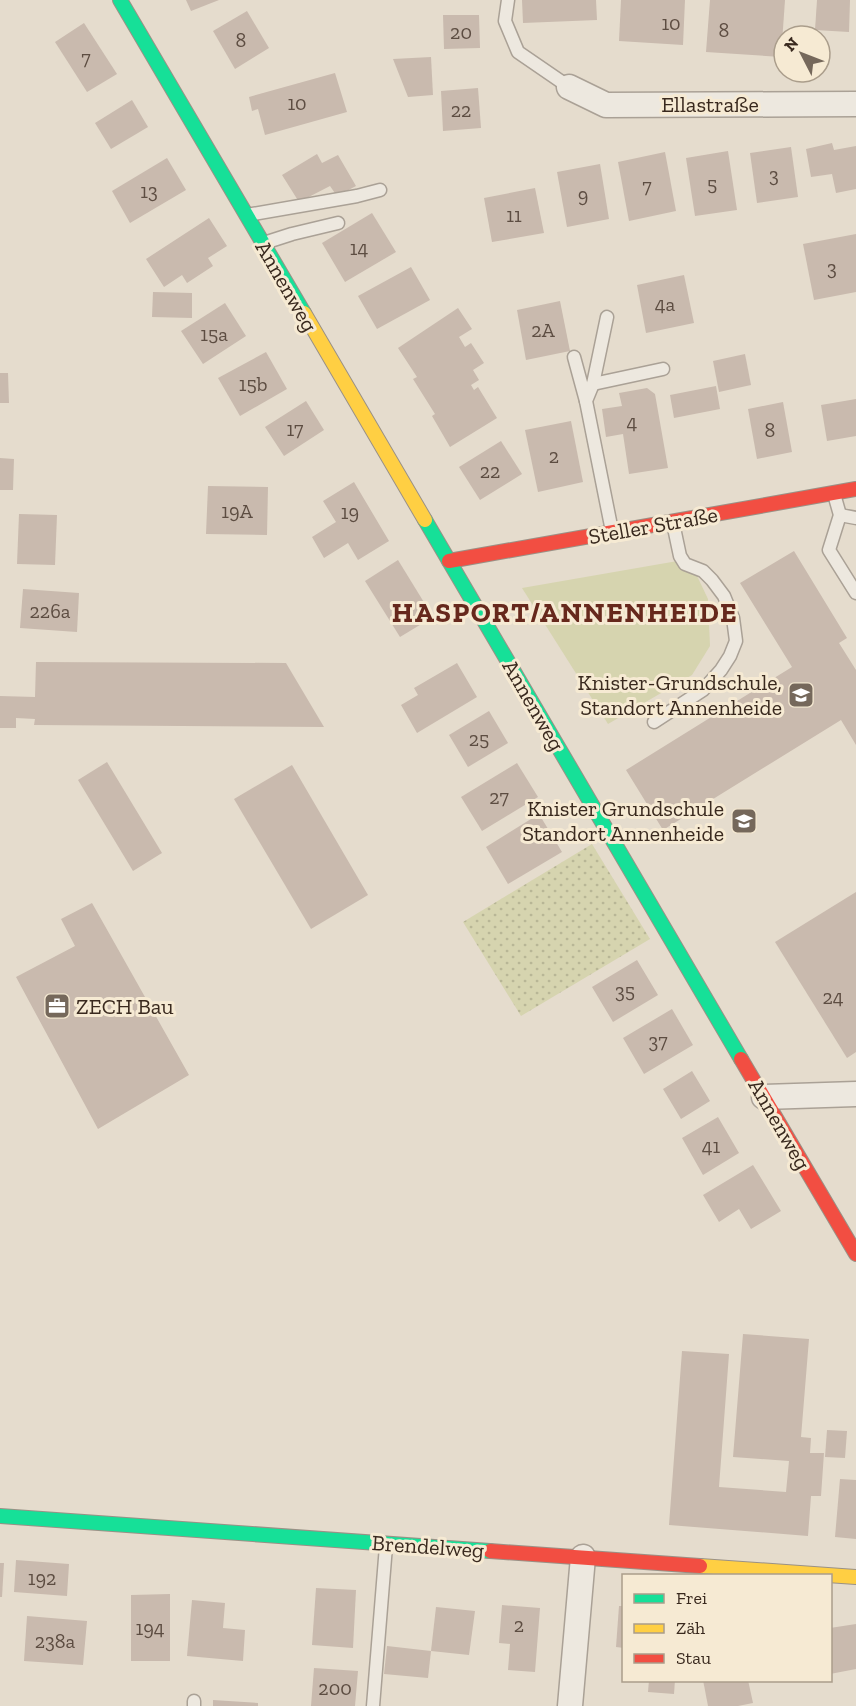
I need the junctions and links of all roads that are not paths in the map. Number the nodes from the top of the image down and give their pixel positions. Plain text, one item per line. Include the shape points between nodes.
1 (120, 0) edge
2 (508, 0) edge
3 (569, 87) joint
4 (856, 104) edge
5 (380, 190) dead end
6 (246, 216) junction
7 (338, 223) dead end
8 (263, 244) junction
9 (607, 317) dead end
10 (574, 357) dead end
11 (663, 369) dead end
12 (593, 384) junction
13 (586, 401) junction
14 (856, 489) edge
15 (833, 493) junction
16 (840, 515) junction
17 (856, 518) edge
18 (673, 522) junction
19 (612, 532) junction
20 (449, 561) junction
21 (856, 593) edge
22 (654, 722) dead end
23 (856, 1094) edge
24 (764, 1097) junction
25 (856, 1254) edge
26 (0, 1516) edge
27 (387, 1543) junction
28 (583, 1557) junction
29 (815, 1574) edge
30 (832, 1575) edge
31 (856, 1577) edge
32 (373, 1706) edge
33 (570, 1706) edge

1 - 6 street, Annenweg
2 - 3 lane via 505,21 518,52
3 - 4 street, Ellastraße via 606,105
5 - 6 lane
6 - 8 street, Annenweg
7 - 8 lane
8 - 20 street, Annenweg
9 - 12 lane
10 - 13 lane
11 - 12 lane
12 - 13 lane
13 - 19 lane
14 - 15 street, Steller Straße
15 - 16 lane
15 - 18 street, Steller Straße
16 - 17 lane
16 - 21 lane via 829,550
18 - 19 street, Steller Straße
18 - 22 lane via 685,564 703,571 724,596 733,618 736,641 721,670 703,690
19 - 20 street, Steller Straße
20 - 24 street, Annenweg
23 - 24 street
24 - 25 street, Annenweg
26 - 27 street, Brendelweg
27 - 28 street, Brendelweg
27 - 32 lane
28 - 29 street, Brendelweg
28 - 33 street
30 - 31 street, Brendelweg

